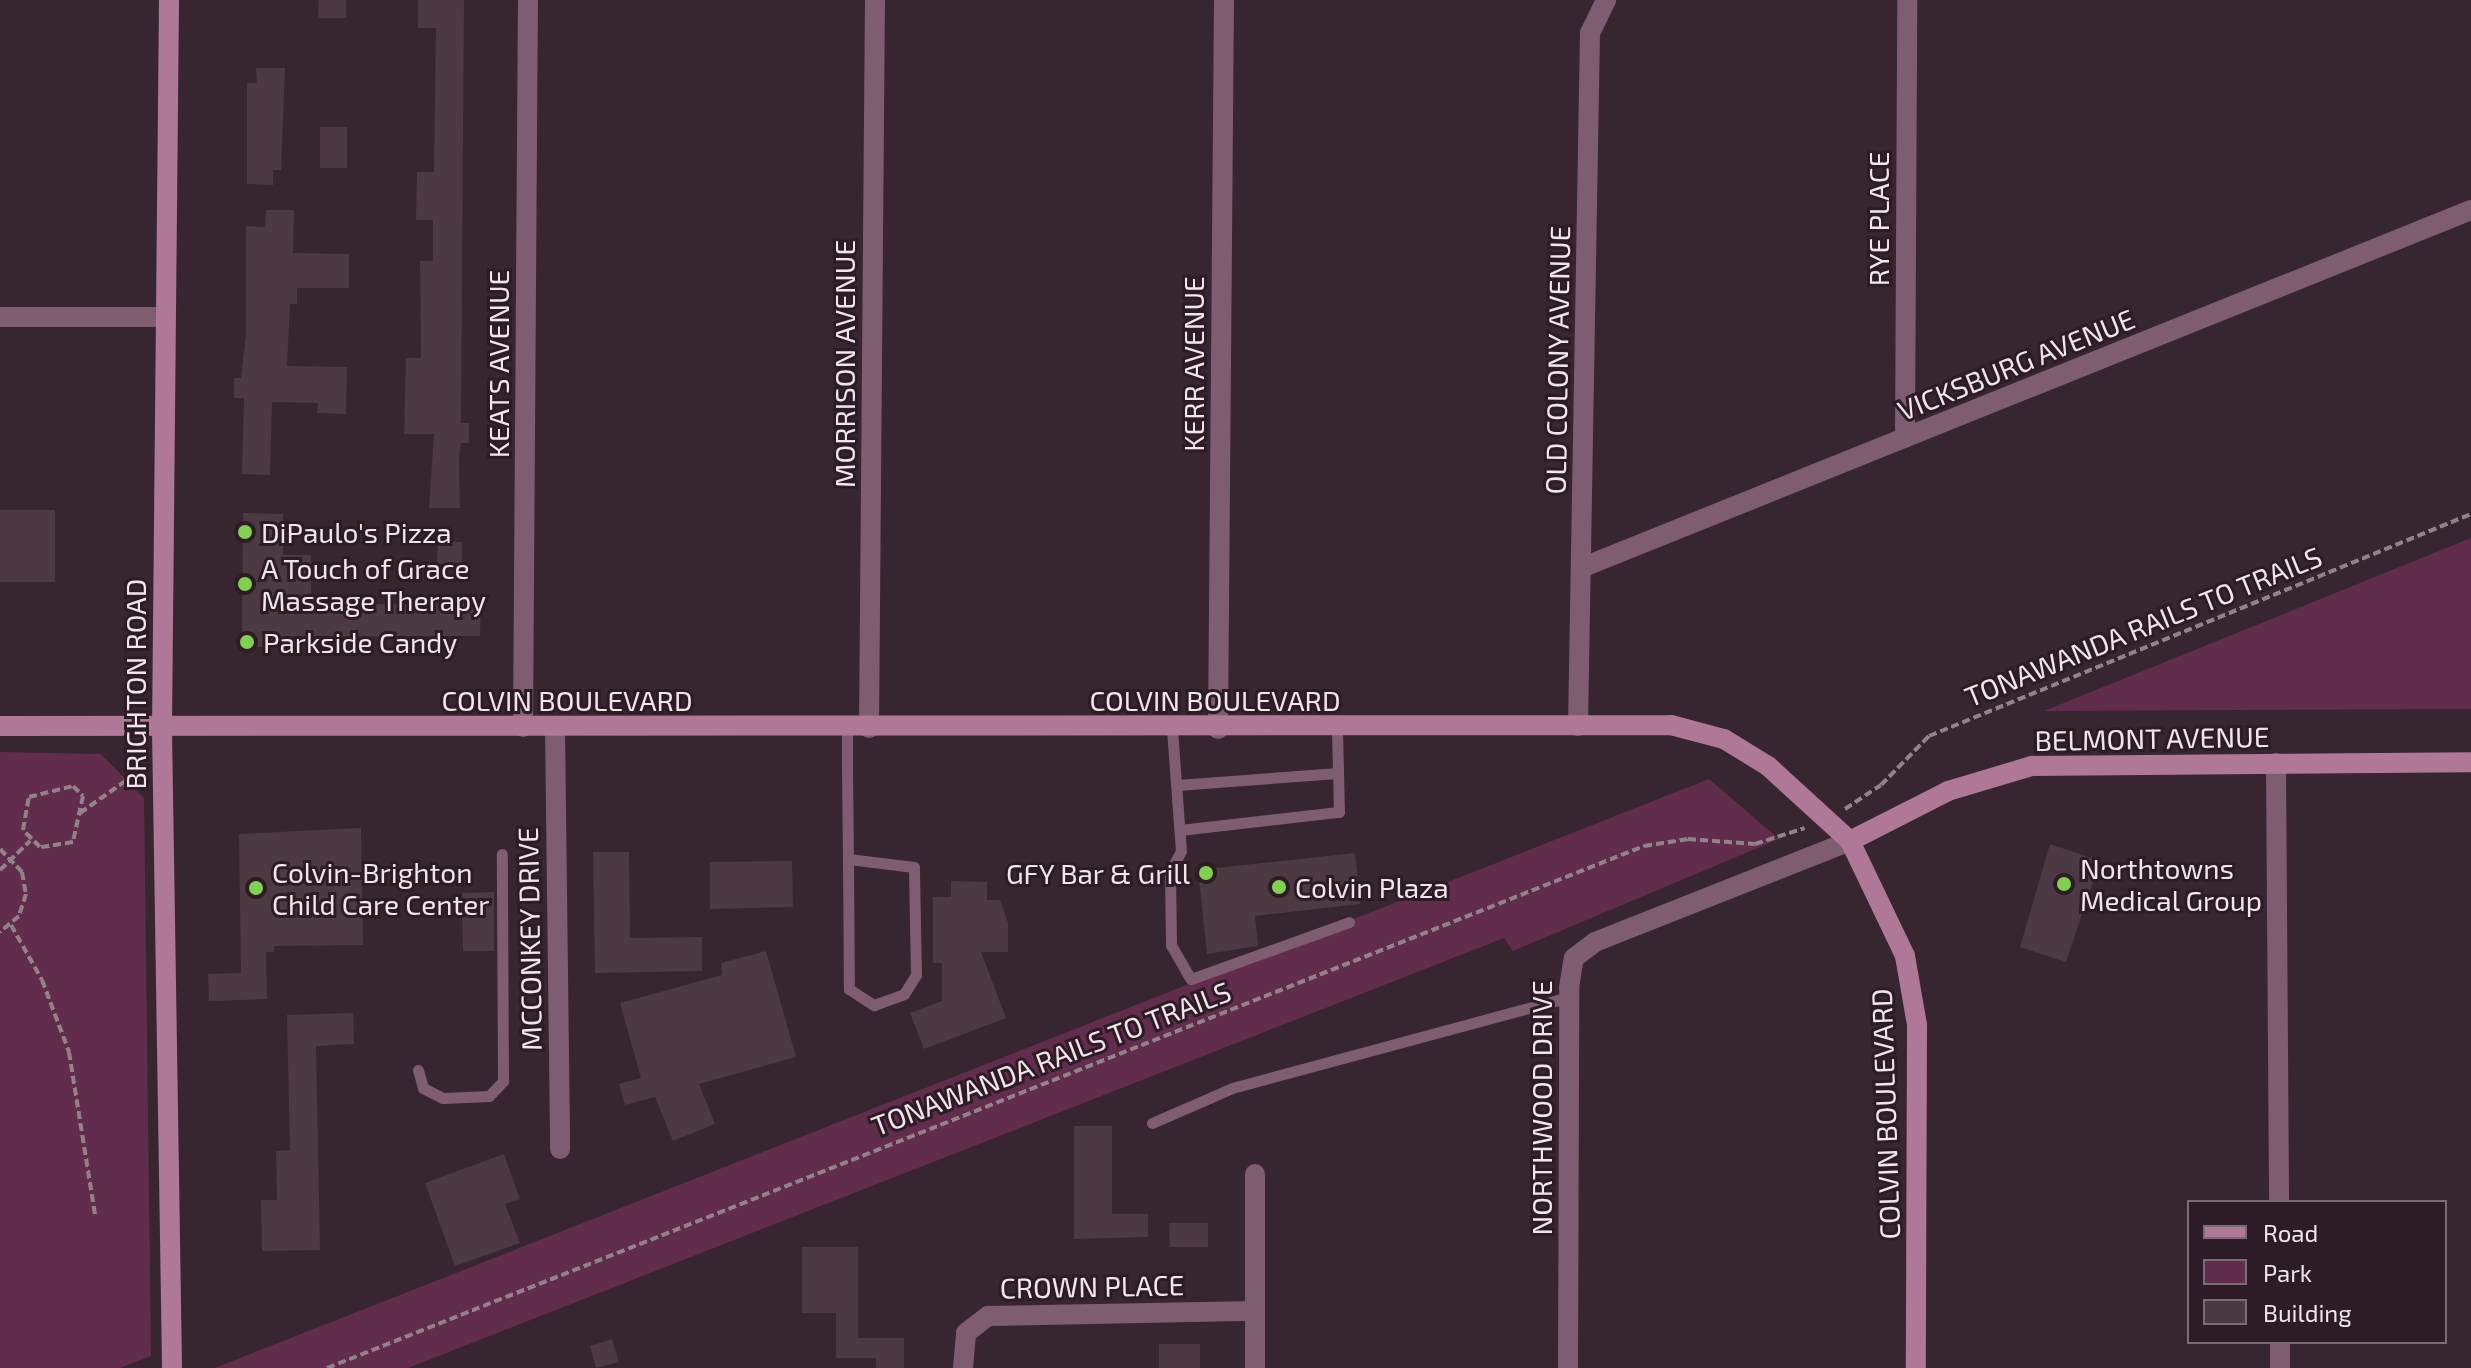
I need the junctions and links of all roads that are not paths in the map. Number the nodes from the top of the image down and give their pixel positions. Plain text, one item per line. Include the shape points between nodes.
1 (169, 0) edge
2 (528, 0) edge
3 (875, 0) edge
4 (1224, 0) edge
5 (1606, 0) edge
6 (1907, 0) edge
7 (2471, 210) edge
8 (0, 317) edge
9 (165, 317) junction
10 (1905, 438) junction
11 (1581, 568) junction
12 (0, 726) edge
13 (1578, 726) junction
14 (523, 727) junction
15 (555, 728) junction
16 (847, 728) junction
17 (869, 728) junction
18 (1337, 728) junction
19 (162, 729) junction
20 (1172, 729) junction
21 (1218, 729) junction
22 (2471, 762) edge
23 (2276, 763) junction
24 (1338, 773) junction
25 (1177, 785) junction
26 (1180, 830) junction
27 (1850, 841) junction
28 (502, 854) dead end
29 (848, 859) junction
30 (1349, 922) dead end
31 (1569, 997) junction
32 (418, 1070) dead end
33 (1152, 1123) dead end
34 (560, 1149) dead end
35 (1255, 1174) dead end
36 (2279, 1200) edge
37 (1255, 1311) junction
38 (2280, 1344) edge
39 (963, 1365) edge
40 (172, 1368) edge
41 (1255, 1368) edge
42 (1568, 1368) edge
43 (1916, 1368) edge
44 (2280, 1368) edge

1 - 9 street, BRIGHTON ROAD
2 - 14 street, KEATS AVENUE
3 - 17 street, MORRISON AVENUE
4 - 21 street, KERR AVENUE
5 - 11 street, OLD COLONY AVENUE via 1590,33
6 - 10 street, RYE PLACE
7 - 10 street, VICKSBURG AVENUE
8 - 9 street
9 - 19 street, BRIGHTON ROAD
10 - 11 street, VICKSBURG AVENUE
11 - 13 street, OLD COLONY AVENUE
12 - 19 street, COLVIN BOULEVARD
13 - 18 street, COLVIN BOULEVARD
13 - 27 street, COLVIN BOULEVARD via 1671,725 1724,739 1768,766
14 - 15 street, COLVIN BOULEVARD
14 - 19 street, COLVIN BOULEVARD
15 - 16 street, COLVIN BOULEVARD
15 - 34 street, MCCONKEY DRIVE
16 - 17 street, COLVIN BOULEVARD
16 - 29 lane
17 - 20 street, COLVIN BOULEVARD
18 - 21 street, COLVIN BOULEVARD
18 - 24 lane
19 - 40 street, BRIGHTON ROAD
20 - 21 street, COLVIN BOULEVARD
20 - 25 lane
22 - 23 street, BELMONT AVENUE
23 - 27 street, BELMONT AVENUE via 2065,764 2002,771 1948,791
23 - 36 street
24 - 25 lane
24 - 26 lane via 1339,812
25 - 26 lane
26 - 30 lane via 1181,851 1170,872 1171,945 1191,979
27 - 31 street, NORTHWOOD DRIVE via 1595,942 1570,967
27 - 43 street, COLVIN BOULEVARD via 1895,927 1912,988
28 - 32 lane via 503,1081 489,1096 443,1098 423,1088
29 - 29 lane via 849,989 874,1005 904,994 916,975 914,867
31 - 33 lane via 1232,1088
31 - 42 street, NORTHWOOD DRIVE
35 - 37 street
37 - 39 street, CROWN PLACE via 988,1316 966,1333
37 - 41 street
38 - 44 street

